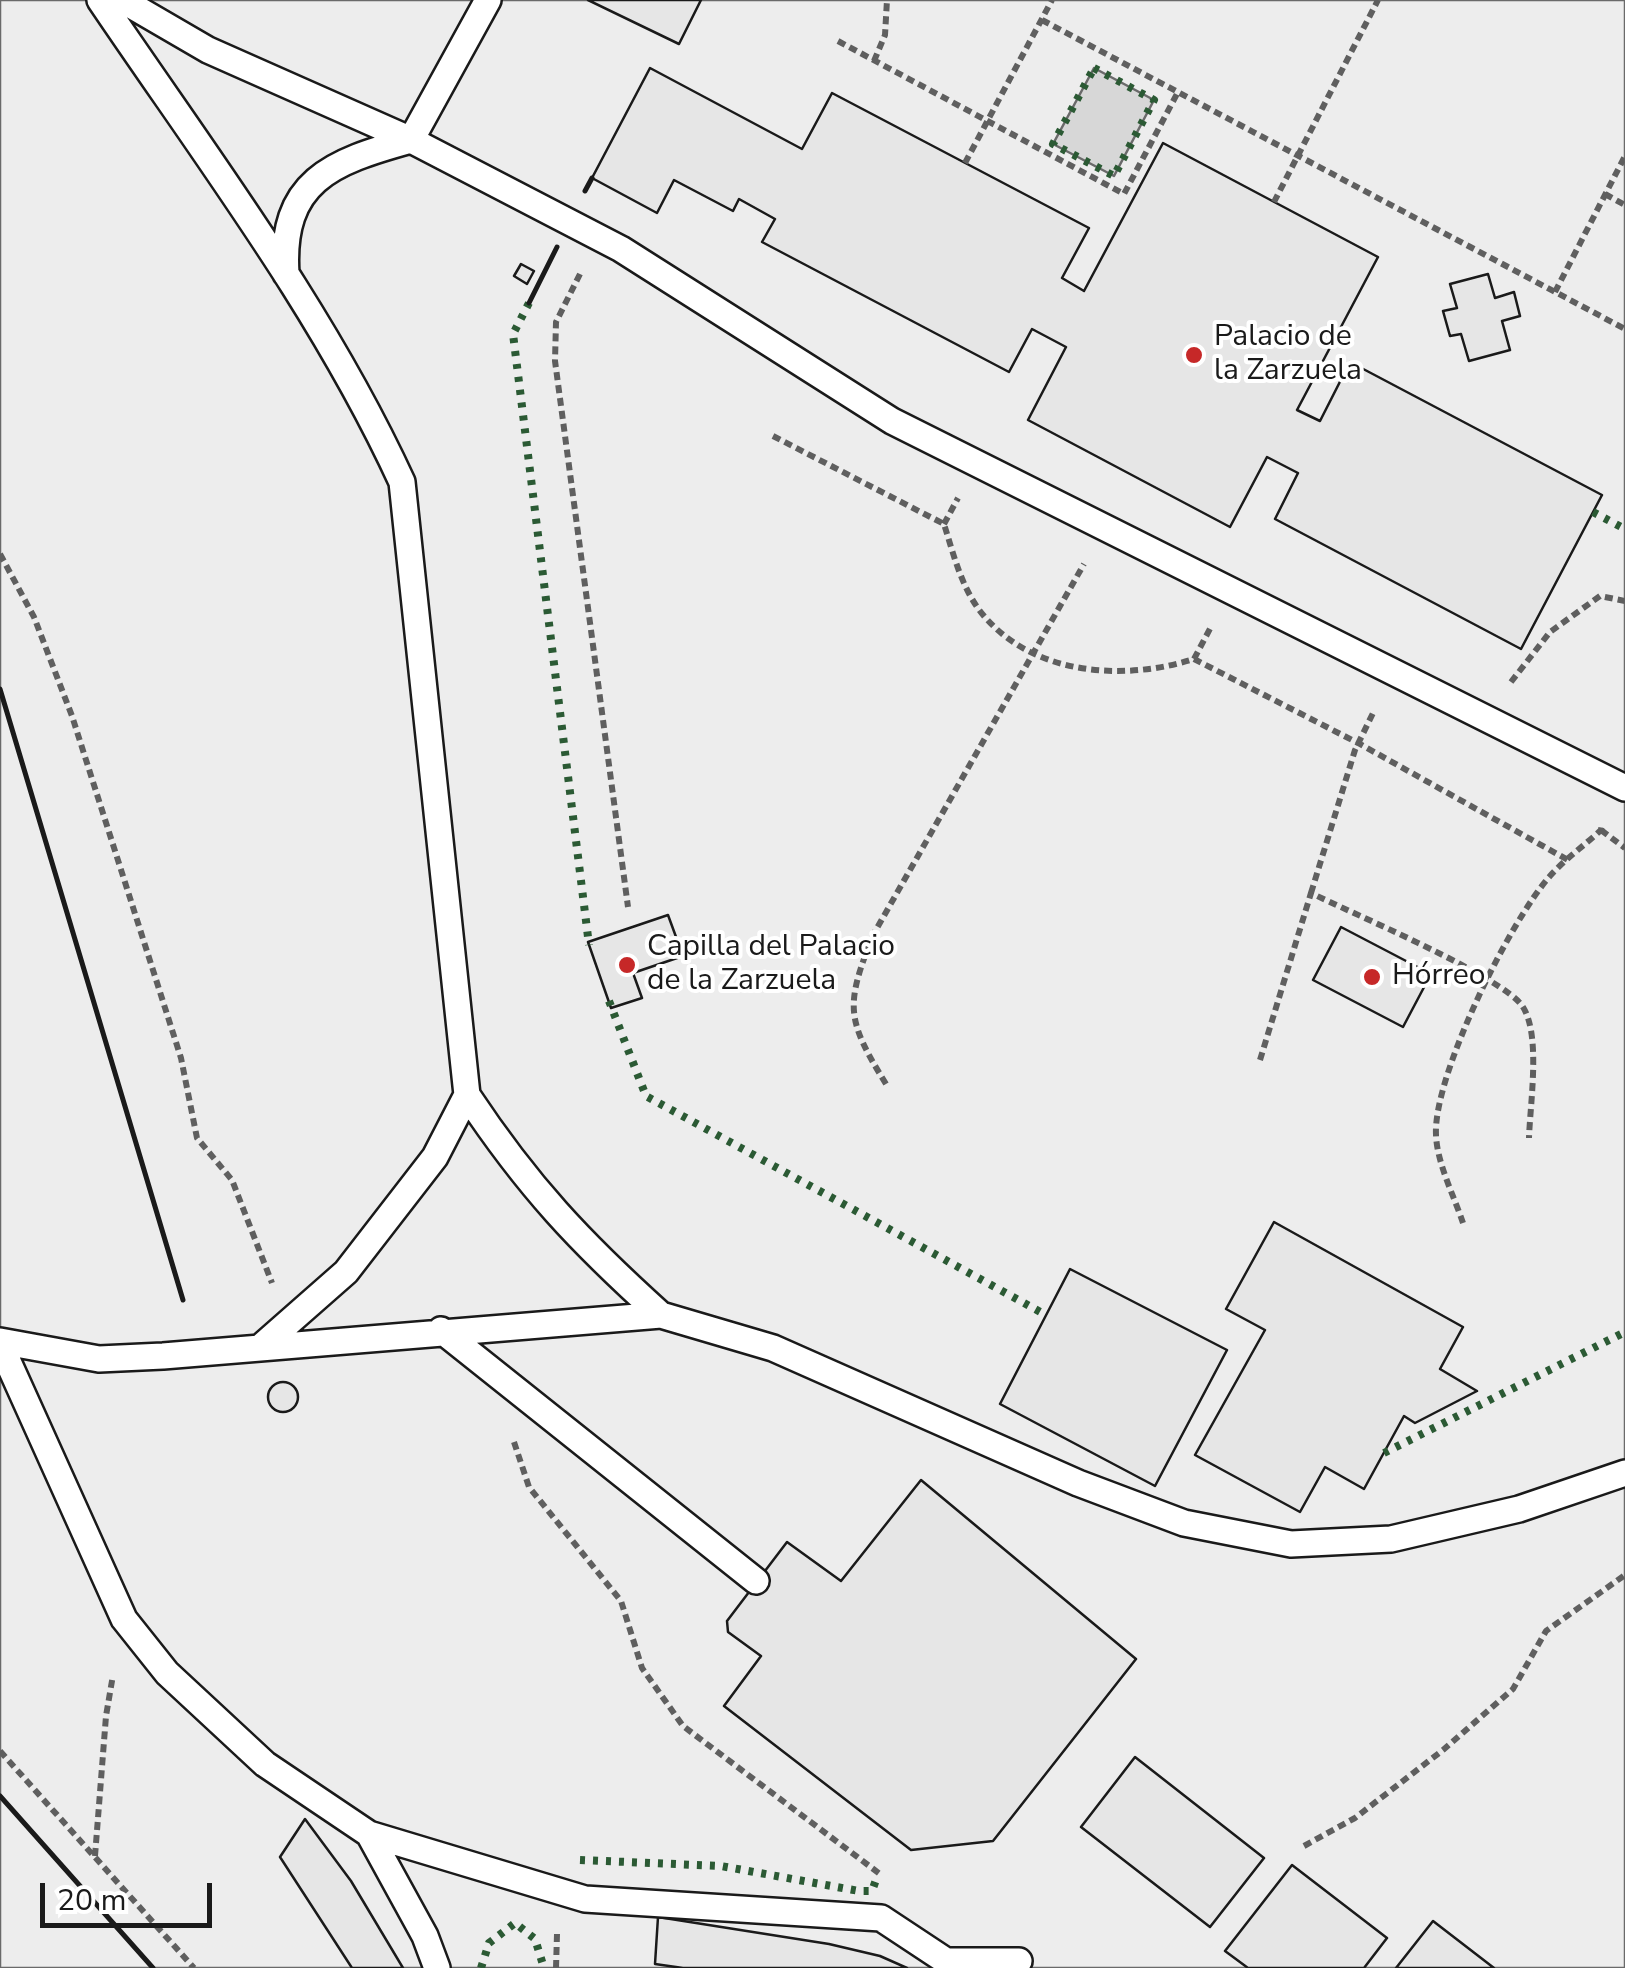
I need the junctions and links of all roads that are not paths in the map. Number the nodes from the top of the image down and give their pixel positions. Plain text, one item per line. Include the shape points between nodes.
1 (100, 0) edge
2 (122, 0) edge
3 (488, 0) edge
4 (411, 140) junction
5 (286, 277) junction
6 (1625, 788) edge
7 (467, 1095) junction
8 (661, 1315) junction
9 (441, 1330) junction
10 (0, 1343) edge
11 (263, 1345) junction
12 (1625, 1473) edge
13 (756, 1581) dead end
14 (370, 1834) junction
15 (1020, 1961) dead end
16 (437, 1968) edge

1 - 5 lane
2 - 4 lane via 225,58
3 - 4 lane
4 - 5 lane via 346,158 300,194 284,240
4 - 6 lane via 600,238 892,420
5 - 7 lane via 367,406 402,482
7 - 8 lane via 576,1238
7 - 11 lane via 435,1157 346,1272
8 - 9 lane
8 - 12 lane via 773,1348 1184,1524 1291,1544 1392,1539 1519,1509
9 - 11 lane
9 - 13 lane
10 - 11 lane via 99,1359
10 - 14 lane via 124,1619 167,1672 264,1764
14 - 15 lane via 585,1899 881,1918 946,1961
14 - 16 lane

